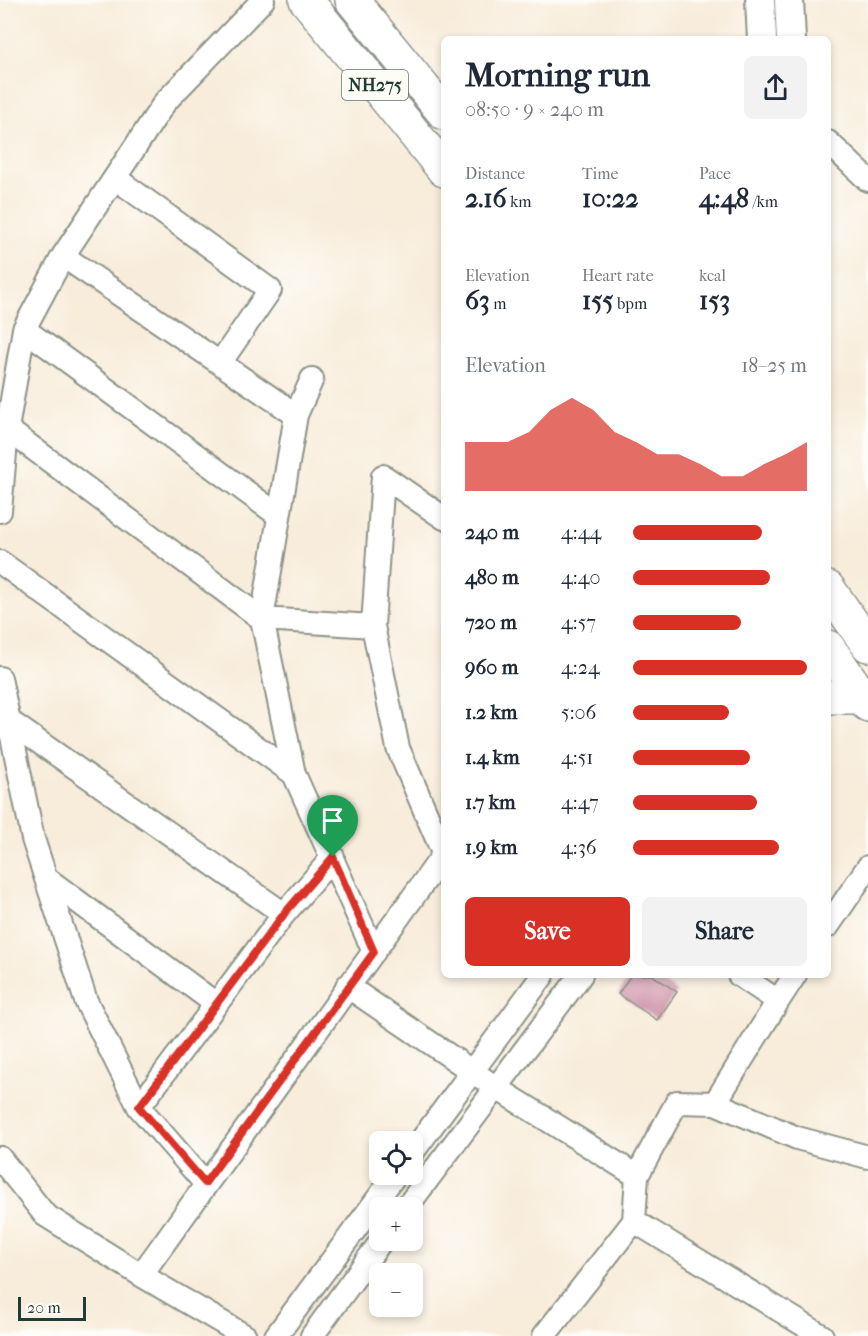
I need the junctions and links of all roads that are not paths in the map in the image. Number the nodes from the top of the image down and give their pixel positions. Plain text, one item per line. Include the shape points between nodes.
1 (263, 0) edge
2 (306, 0) edge
3 (352, 0) edge
4 (760, 0) edge
5 (789, 0) edge
6 (762, 36) edge
7 (791, 36) edge
8 (441, 109) edge
9 (831, 145) edge
10 (441, 166) edge
11 (115, 178) junction
12 (868, 180) edge
13 (63, 256) junction
14 (24, 329) junction
15 (220, 363) junction
16 (312, 379) dead end
17 (296, 415) junction
18 (7, 429) junction
19 (0, 511) edge
20 (278, 515) junction
21 (441, 516) edge
22 (0, 562) edge
23 (831, 592) edge
24 (262, 619) junction
25 (373, 626) junction
26 (868, 645) edge
27 (831, 648) edge
28 (0, 678) edge
29 (831, 698) edge
30 (865, 701) edge
31 (9, 721) junction
32 (294, 774) junction
33 (441, 848) edge
34 (333, 857) junction
35 (441, 859) edge
36 (868, 867) edge
37 (46, 878) junction
38 (284, 914) junction
39 (831, 922) edge
40 (374, 952) junction
41 (541, 978) edge
42 (579, 978) edge
43 (743, 978) edge
44 (793, 978) edge
45 (347, 986) junction
46 (778, 1002) junction
47 (216, 1004) junction
48 (474, 1071) junction
49 (495, 1087) junction
50 (715, 1103) junction
51 (139, 1107) junction
52 (423, 1138) edge
53 (868, 1157) edge
54 (0, 1158) edge
55 (637, 1176) junction
56 (205, 1183) junction
57 (388, 1185) edge
58 (414, 1197) edge
59 (634, 1221) junction
60 (374, 1251) edge
61 (141, 1275) junction
62 (546, 1335) edge
63 (245, 1336) edge
64 (276, 1336) edge
65 (312, 1336) edge
66 (822, 1336) edge

1 - 11 street via 165,102
2 - 10 highway, NH275
3 - 8 highway, NH275
4 - 6 main road
5 - 7 main road
9 - 12 street
11 - 13 street
11 - 15 street via 270,290
13 - 14 street
13 - 15 street
14 - 18 street
14 - 20 street
15 - 17 street
16 - 17 street
17 - 20 street
18 - 19 street
18 - 24 street
20 - 24 street
21 - 25 street via 383,476
22 - 32 street
23 - 26 highway
24 - 25 street
24 - 32 street
25 - 33 street via 398,748
27 - 30 highway
28 - 31 street
29 - 30 highway
31 - 37 street via 33,840
31 - 38 street
32 - 34 street
34 - 38 street
34 - 40 street
35 - 40 street
36 - 39 street
37 - 47 street
37 - 51 street via 86,1001
38 - 47 street
40 - 45 street
41 - 48 street
42 - 49 street
43 - 46 street
44 - 46 street
45 - 48 street
45 - 56 street
46 - 50 street
47 - 51 street
48 - 49 street
48 - 52 street
49 - 55 street
49 - 58 street
50 - 53 street via 797,1138
50 - 55 street via 676,1102
51 - 56 street
54 - 61 street via 45,1215
55 - 59 street
56 - 61 street
57 - 64 street
59 - 62 street
59 - 66 street
60 - 65 street
61 - 63 street

